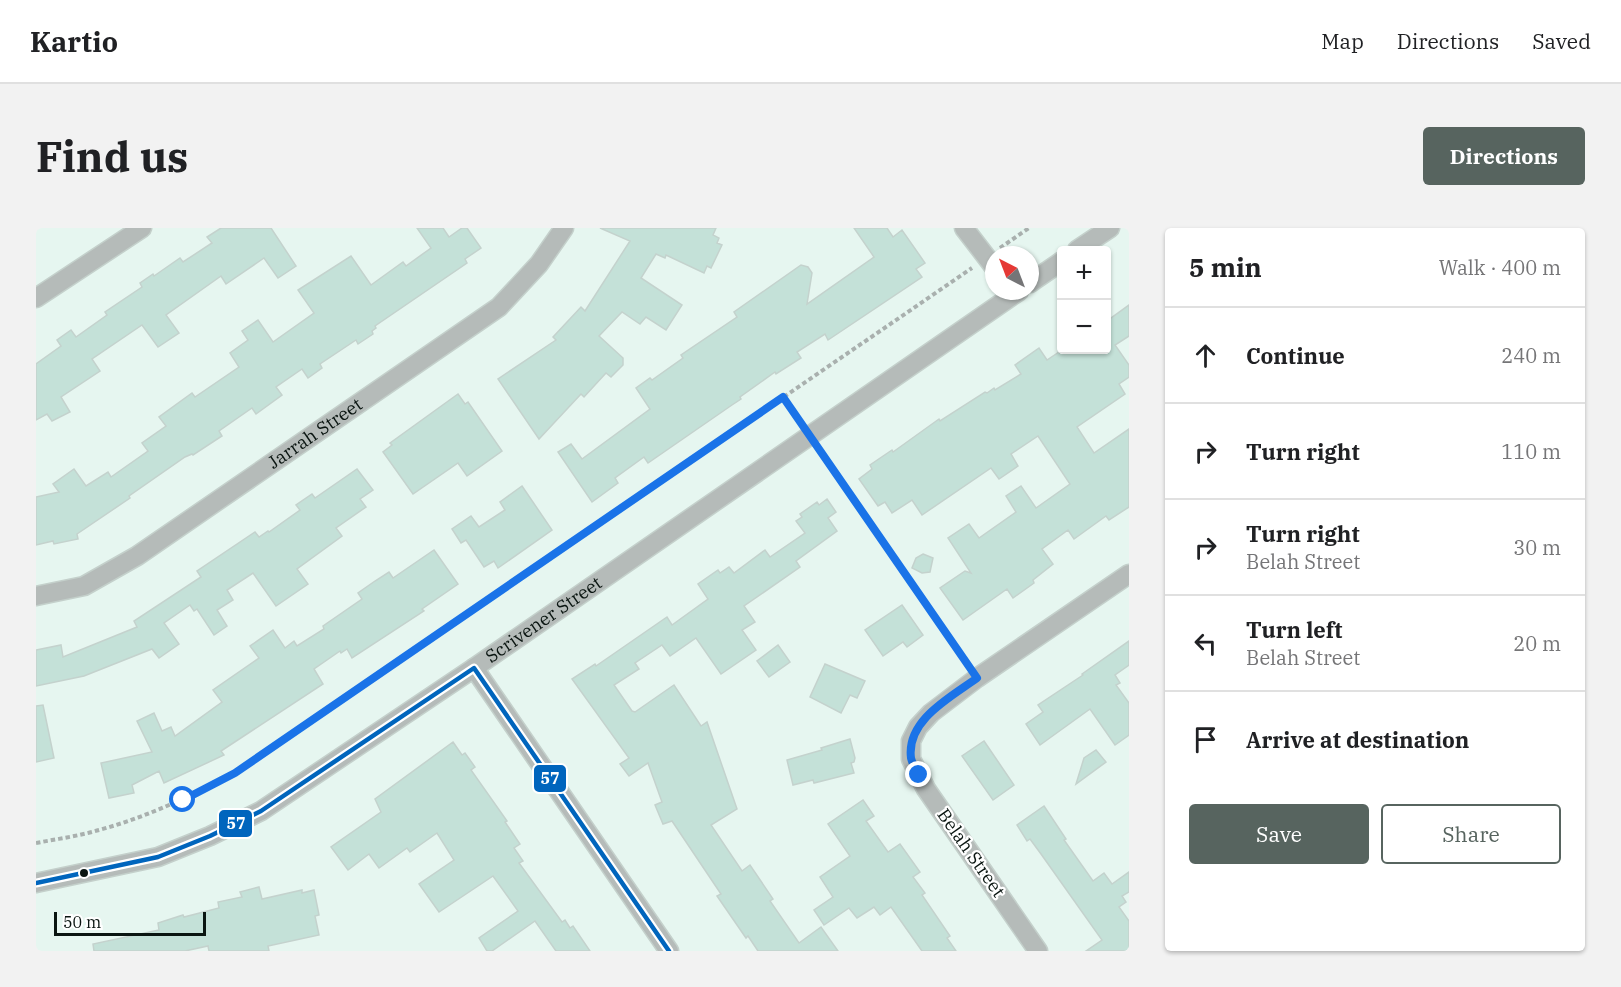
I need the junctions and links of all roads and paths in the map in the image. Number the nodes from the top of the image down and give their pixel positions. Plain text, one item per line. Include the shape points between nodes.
1 (142, 228) edge
2 (564, 228) edge
3 (964, 228) edge
4 (1029, 228) edge
5 (1110, 228) edge
6 (1008, 246) edge
7 (1083, 246) edge
8 (985, 255) edge
9 (1057, 264) edge
10 (985, 265) edge
11 (1039, 277) edge
12 (36, 298) edge
13 (1004, 300) edge
14 (783, 397) junction
15 (809, 436) junction
16 (1129, 574) edge
17 (36, 596) edge
18 (474, 668) junction
19 (977, 678) junction
20 (36, 843) edge
21 (36, 883) edge
22 (669, 951) edge
23 (1038, 951) edge

1 - 12 street
2 - 17 street, Jarrah Street via 539,264 499,307 137,556 84,586
3 - 8 street
4 - 6 path
5 - 7 street
9 - 11 street
10 - 14 path
13 - 15 street, Scrivener Street
14 - 15 path
14 - 20 path via 235,773 136,819
15 - 18 street, Scrivener Street
15 - 19 path
16 - 19 street, Belah Street
18 - 21 street, Scrivener Street via 261,811 158,857
18 - 22 street
19 - 23 street, Belah Street via 931,712 918,727 911,759 926,789

